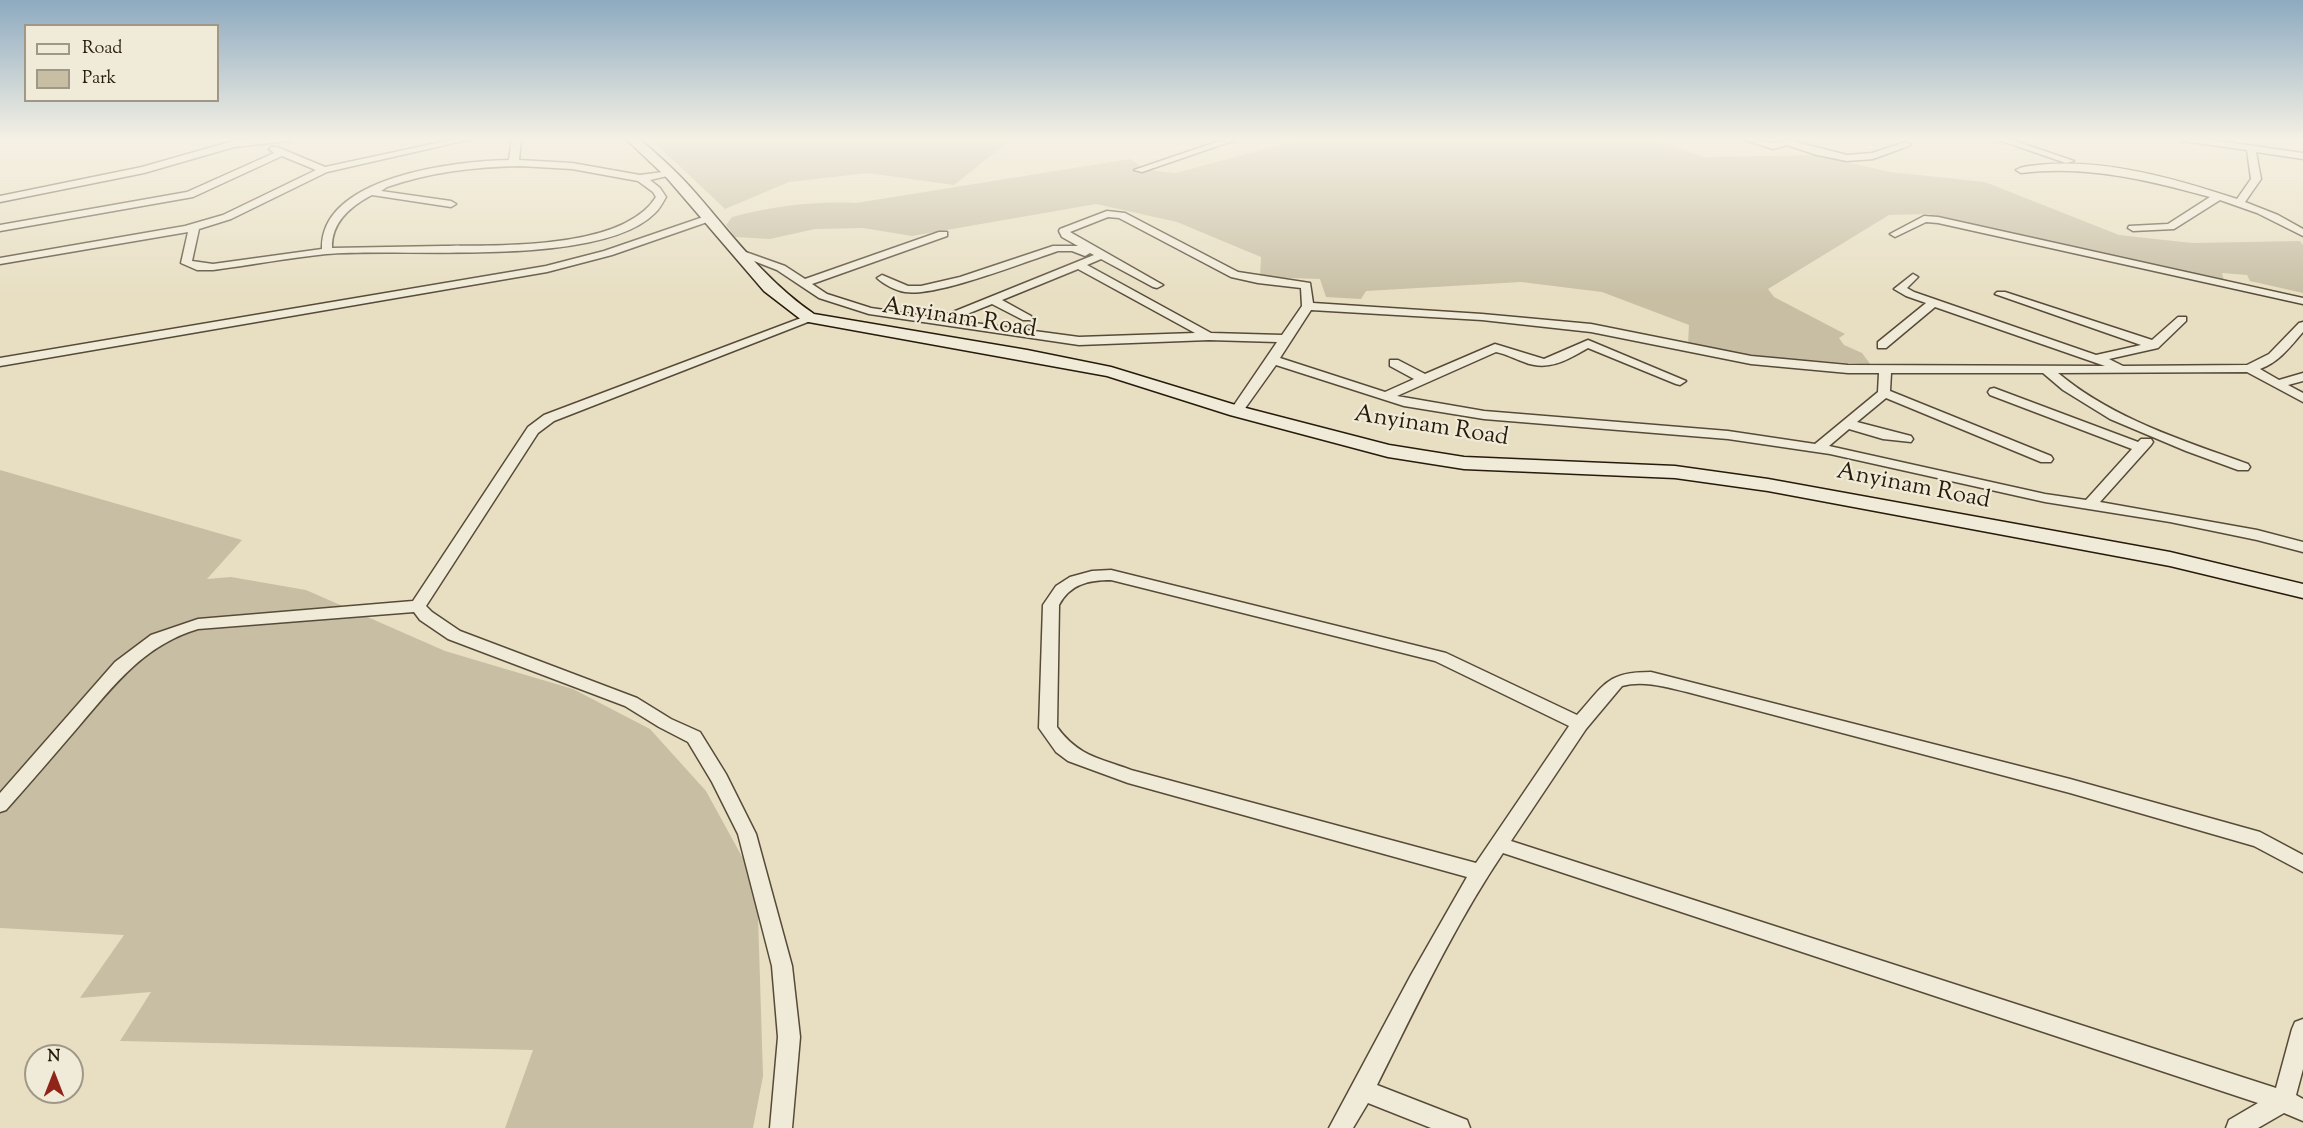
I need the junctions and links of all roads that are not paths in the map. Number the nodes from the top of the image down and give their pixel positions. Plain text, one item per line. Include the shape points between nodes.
1 (42, 191) edge
2 (199, 191) edge
3 (282, 191) edge
4 (374, 191) edge
5 (657, 191) edge
6 (685, 191) edge
7 (2198, 191) edge
8 (2248, 191) edge
9 (370, 192) junction
10 (2219, 196) junction
11 (0, 199) edge
12 (2240, 202) junction
13 (451, 204) dead end
14 (709, 218) junction
15 (194, 226) junction
16 (0, 228) edge
17 (2133, 228) dead end
18 (2303, 233) edge
19 (943, 234) dead end
20 (1895, 234) dead end
21 (327, 251) junction
22 (736, 252) junction
23 (1099, 256) junction
24 (0, 261) edge
25 (1078, 265) junction
26 (1913, 277) dead end
27 (882, 278) dead end
28 (803, 283) junction
29 (1157, 285) dead end
30 (2001, 294) dead end
31 (992, 299) junction
32 (2303, 301) edge
33 (1934, 303) junction
34 (1308, 306) junction
35 (809, 318) junction
36 (1027, 318) dead end
37 (2182, 319) dead end
38 (942, 321) junction
39 (2303, 325) edge
40 (1591, 327) junction
41 (1209, 336) junction
42 (1286, 339) junction
43 (1588, 344) junction
44 (1882, 345) dead end
45 (2154, 345) junction
46 (2094, 358) junction
47 (1273, 360) junction
48 (0, 362) edge
49 (1395, 363) dead end
50 (1885, 369) junction
51 (2047, 370) junction
52 (2252, 370) junction
53 (2130, 371) junction
54 (2303, 377) edge
55 (1424, 379) junction
56 (1680, 381) dead end
57 (2278, 384) junction
58 (1995, 392) dead end
59 (1884, 393) junction
60 (1386, 396) junction
61 (2303, 398) edge
62 (1236, 411) junction
63 (1848, 424) junction
64 (2154, 433) junction
65 (1906, 439) dead end
66 (1818, 448) junction
67 (2141, 448) junction
68 (2046, 459) dead end
69 (2242, 467) dead end
70 (2090, 505) junction
71 (2303, 547) edge
72 (2303, 591) edge
73 (418, 606) junction
74 (1580, 724) junction
75 (0, 805) edge
76 (1501, 845) junction
77 (2303, 864) edge
78 (1480, 872) junction
79 (2303, 1029) edge
80 (1363, 1090) junction
81 (2293, 1105) edge
82 (781, 1128) edge
83 (1340, 1128) edge
84 (1460, 1128) edge
85 (2237, 1128) edge

1 - 11 street
2 - 16 street
3 - 15 street
4 - 9 street
5 - 21 street via 658,206 644,217 576,241 520,248
6 - 14 street, Anyinam Road
7 - 10 street
8 - 12 street
9 - 13 street
9 - 21 street via 338,215 328,234
10 - 12 street
10 - 17 street via 2170,227
12 - 18 street
14 - 22 street, Anyinam Road
14 - 48 street via 608,253 547,269
15 - 21 street via 186,263 197,267
15 - 24 street
19 - 28 street
20 - 32 street via 1924,219 1938,220
22 - 28 street via 774,265
22 - 35 street, Anyinam Road
23 - 25 street
23 - 27 street via 1074,248 1057,248 963,279 913,290
23 - 29 street
23 - 34 street via 1064,231 1107,214 1118,214 1235,275 1306,285
25 - 31 street
25 - 41 street
26 - 33 street via 1900,289
28 - 38 street via 836,302 869,311
30 - 45 street
31 - 36 street
31 - 38 street
33 - 44 street
33 - 46 street
34 - 40 street
34 - 42 street
35 - 62 street, Anyinam Road via 1111,372
35 - 73 street via 549,418 533,430
37 - 45 street
38 - 41 street via 1079,341
39 - 52 street via 2268,363
40 - 43 street
40 - 50 street via 1751,360 1801,367
41 - 42 street
42 - 47 street
43 - 55 street via 1545,363 1495,348
43 - 56 street
45 - 46 street
46 - 53 street
47 - 60 street
47 - 62 street
49 - 55 street
50 - 51 street
50 - 59 street
51 - 53 street
51 - 64 street via 2088,404
52 - 53 street
52 - 57 street
54 - 57 street
55 - 60 street
57 - 61 street
58 - 67 street
59 - 63 street
59 - 68 street
60 - 66 street via 1484,415 1728,435
62 - 72 street, Anyinam Road via 1388,451 1464,463 1675,472 1768,485 2170,559
63 - 65 street
63 - 66 street
64 - 67 street
64 - 69 street
66 - 70 street
67 - 70 street
70 - 71 street
73 - 75 street via 198,624 169,632 144,646 122,666
73 - 82 street via 454,635 631,702 694,737 747,834 782,966 789,1036
74 - 76 street
74 - 77 street via 1616,682 1651,678 2226,830 2260,840
74 - 78 street via 1440,657 1200,596 1097,574 1066,584 1056,594 1051,605 1048,728 1074,756 1128,776
76 - 78 street
76 - 81 street
78 - 80 street
79 - 81 street
80 - 83 street
80 - 84 street
81 - 85 street

